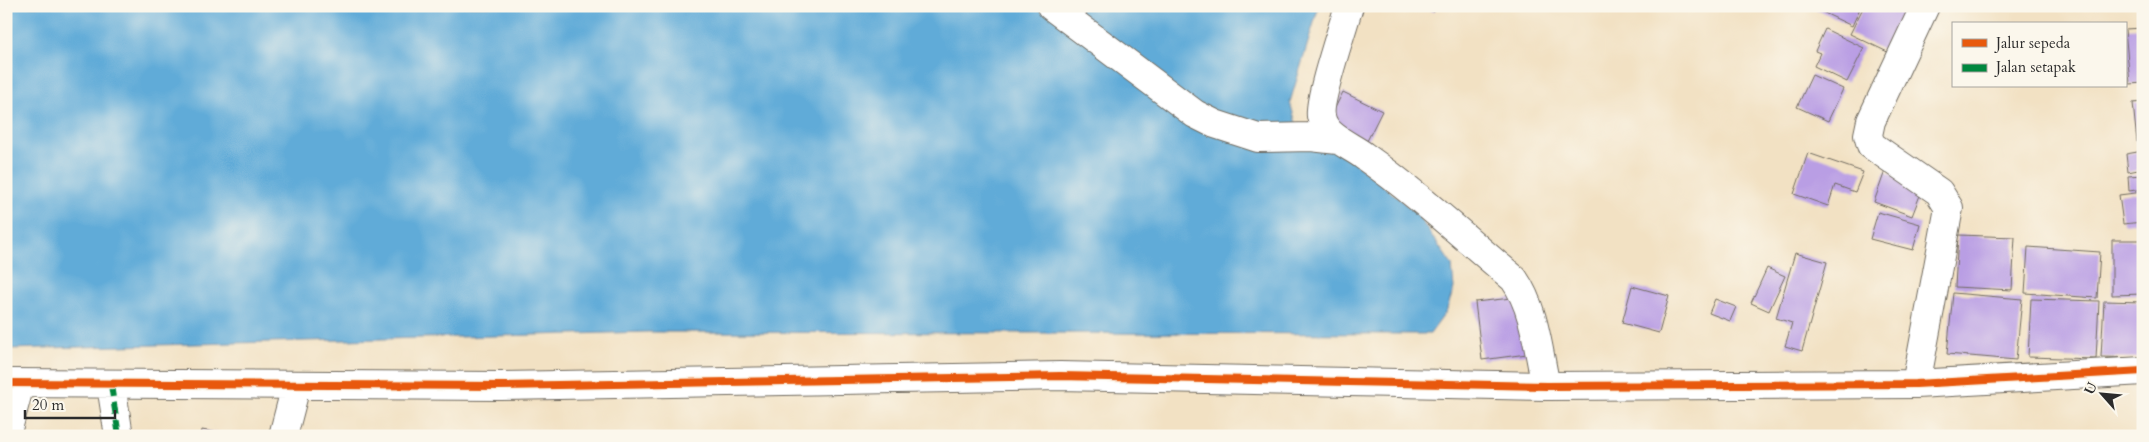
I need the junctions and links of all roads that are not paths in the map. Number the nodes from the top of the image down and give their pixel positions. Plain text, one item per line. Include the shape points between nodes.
1 (1051, 6) edge
2 (1349, 6) edge
3 (1925, 6) edge
4 (1333, 139) junction
5 (2143, 371) edge
6 (13, 384) edge
7 (1916, 384) junction
8 (111, 385) junction
9 (296, 386) junction
10 (1546, 386) junction
11 (6, 436) edge
12 (119, 436) edge
13 (283, 436) edge

1 - 4 street via 1208,121 1258,138
2 - 4 street via 1321,105 1322,123
3 - 7 street via 1870,122 1868,135 1871,145 1939,192 1949,208
4 - 10 street via 1363,155 1393,178 1514,279 1528,305
5 - 7 street
6 - 8 street
6 - 11 street
7 - 10 street
8 - 9 street
8 - 12 street
9 - 10 street via 502,386 1060,376
9 - 13 street

